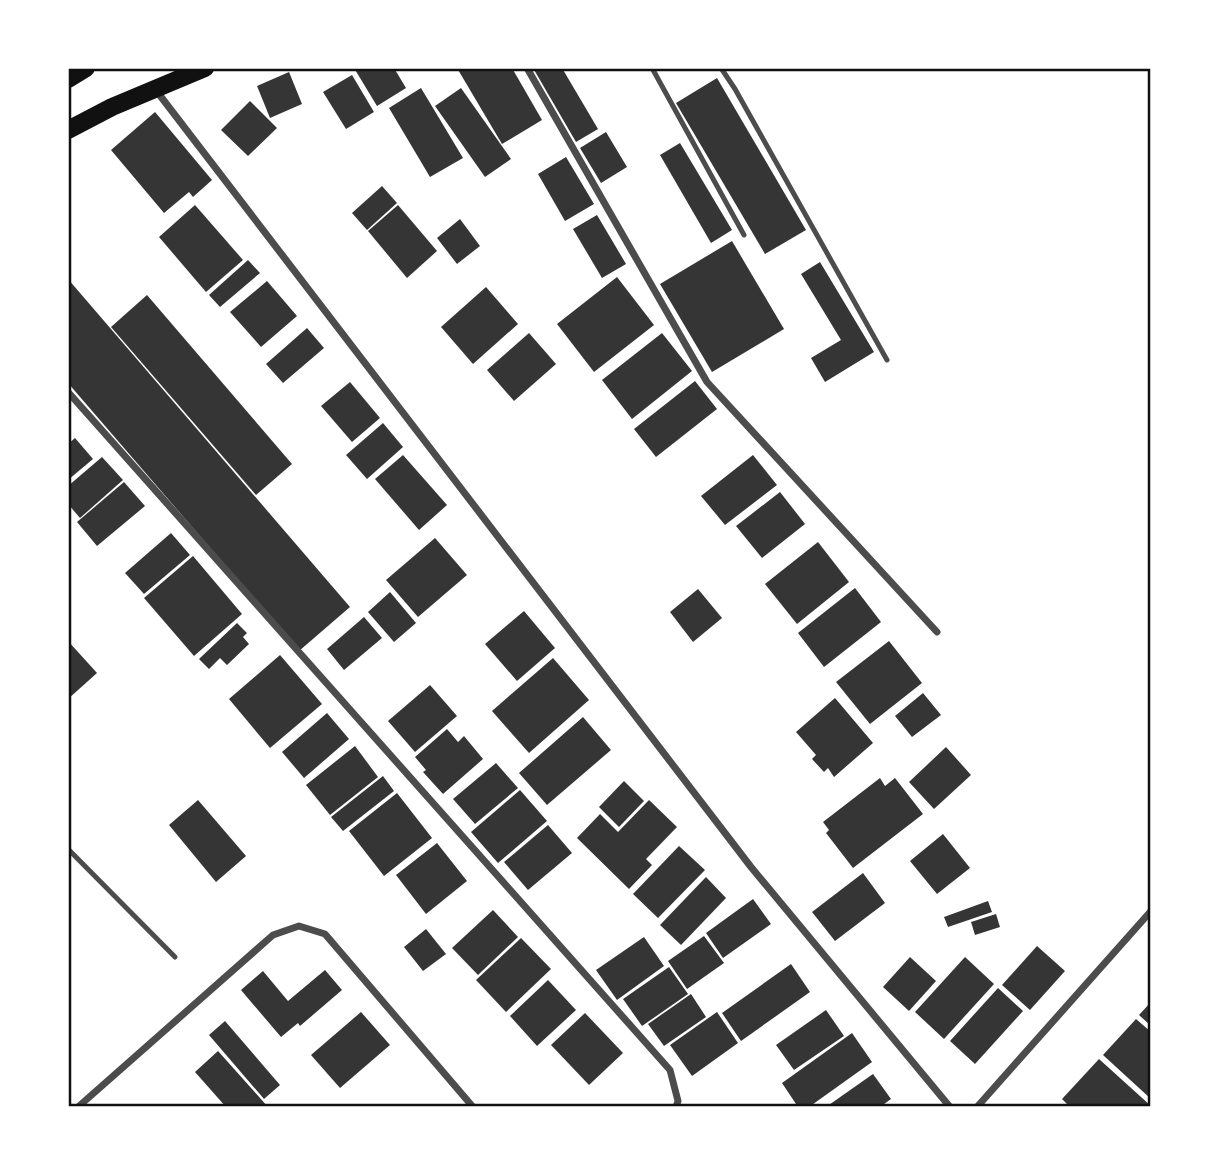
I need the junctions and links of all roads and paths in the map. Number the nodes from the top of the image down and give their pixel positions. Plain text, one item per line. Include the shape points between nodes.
1 (86, 68) edge
2 (205, 68) edge
3 (527, 68) edge
4 (652, 68) edge
5 (721, 68) edge
6 (68, 79) edge
7 (154, 88) junction
8 (68, 130) edge
9 (744, 235) dead end
10 (887, 360) dead end
11 (68, 392) edge
12 (937, 632) dead end
13 (68, 849) edge
14 (1151, 911) edge
15 (175, 957) dead end
16 (78, 1107) edge
17 (473, 1107) edge
18 (676, 1107) edge
19 (950, 1107) edge
20 (976, 1107) edge

1 - 6 main road
2 - 7 main road
3 - 12 street via 707,382
4 - 9 lane
5 - 10 lane
7 - 8 main road
7 - 19 street via 751,867
11 - 18 street via 670,1070
13 - 15 lane
14 - 20 street
16 - 17 street via 273,935 299,926 325,934

